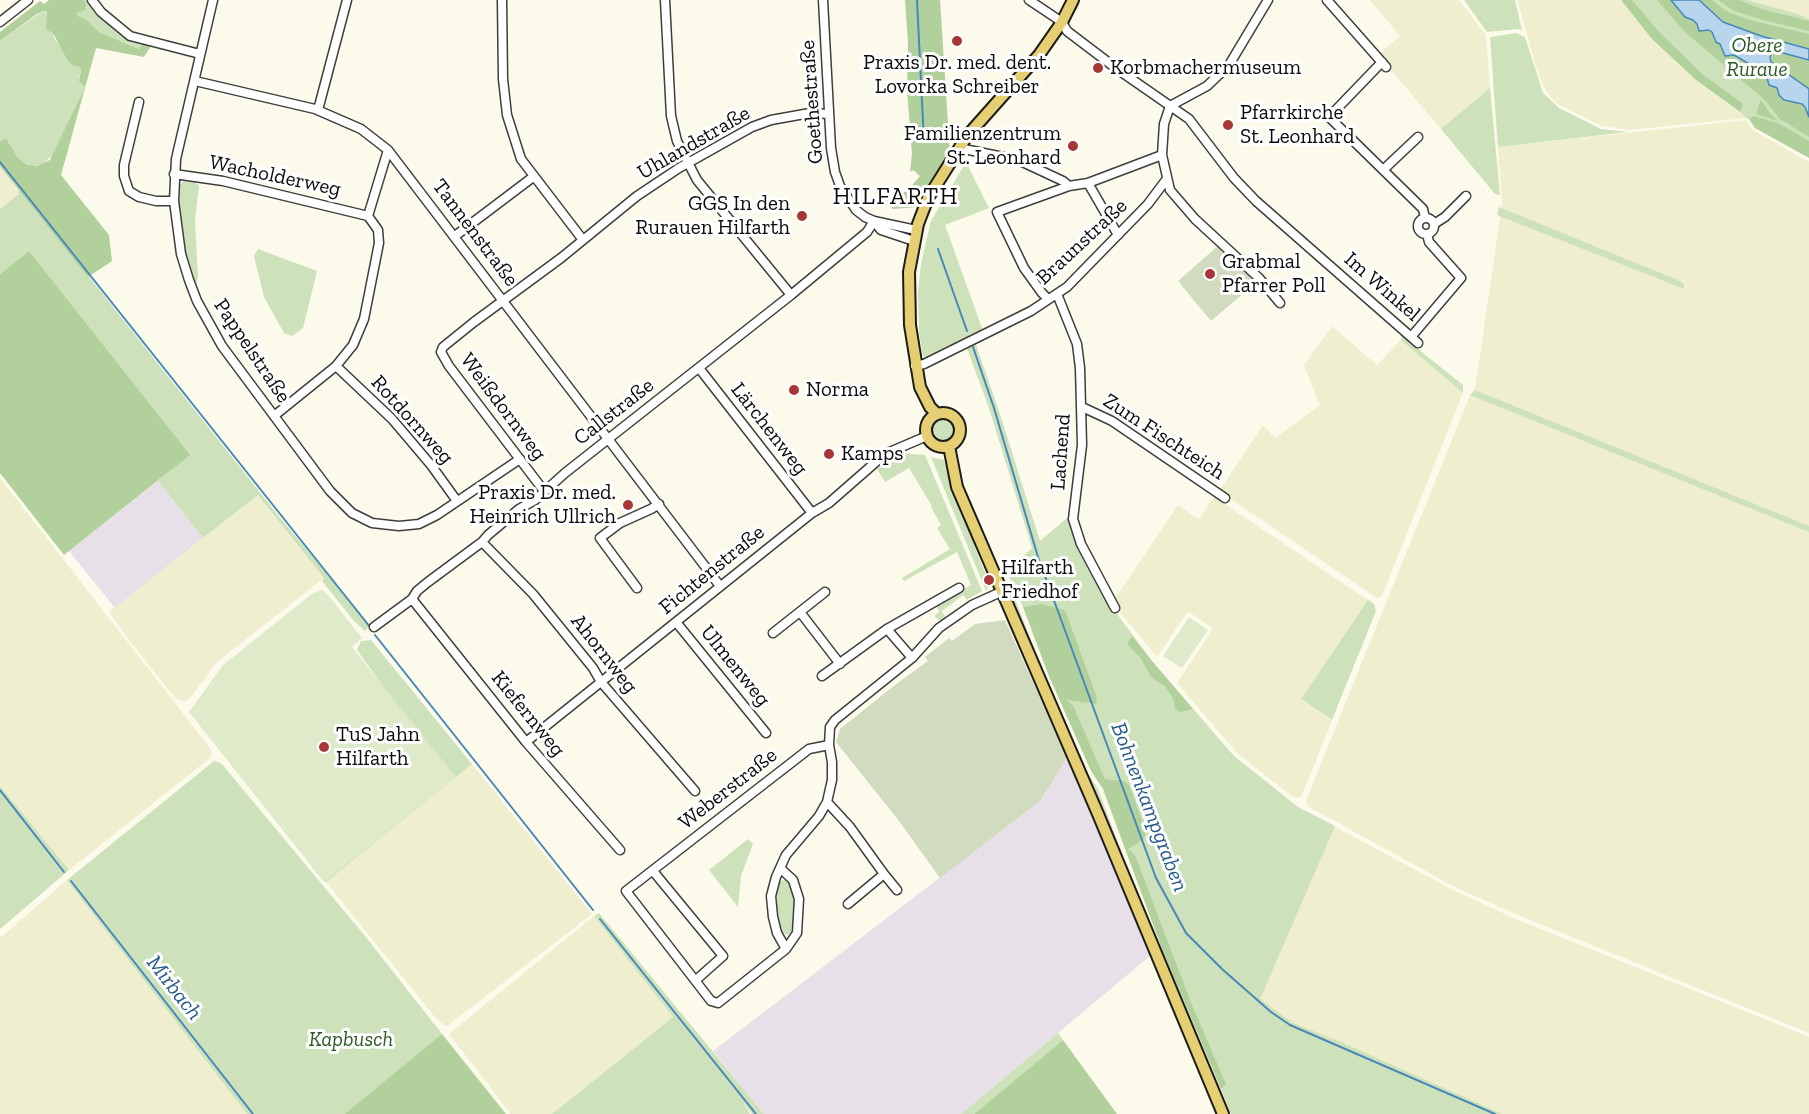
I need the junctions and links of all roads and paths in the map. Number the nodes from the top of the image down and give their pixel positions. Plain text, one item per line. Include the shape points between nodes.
1 (28, 0) edge
2 (92, 0) edge
3 (213, 0) edge
4 (347, 0) edge
5 (502, 0) edge
6 (665, 0) edge
7 (823, 0) edge
8 (1029, 0) edge
9 (1073, 0) edge
10 (1268, 0) edge
11 (1327, 0) edge
12 (0, 22) edge
13 (1062, 22) junction
14 (200, 54) junction
15 (195, 81) junction
16 (139, 102) dead end
17 (1170, 106) junction
18 (318, 110) junction
19 (830, 114) junction
20 (1418, 137) dead end
21 (959, 148) junction
22 (388, 150) junction
23 (1162, 155) junction
24 (689, 163) junction
25 (1383, 170) junction
26 (174, 174) junction
27 (533, 177) junction
28 (1166, 180) junction
29 (1088, 183) junction
30 (1069, 186) junction
31 (1466, 196) dead end
32 (174, 201) junction
33 (368, 216) junction
34 (1425, 218) junction
35 (874, 221) junction
36 (1434, 224) junction
37 (1427, 234) junction
38 (1118, 235) junction
39 (455, 236) junction
40 (915, 236) junction
41 (583, 240) junction
42 (1057, 294) junction
43 (791, 295) junction
44 (1048, 299) junction
45 (503, 300) junction
46 (1280, 303) dead end
47 (336, 366) junction
48 (915, 366) junction
49 (699, 368) junction
50 (1082, 407) junction
51 (937, 414) junction
52 (274, 416) junction
53 (927, 436) junction
54 (610, 439) junction
55 (949, 446) junction
56 (520, 459) junction
57 (544, 491) junction
58 (1225, 498) dead end
59 (457, 501) junction
60 (658, 504) junction
61 (812, 513) junction
62 (482, 542) junction
63 (720, 586) junction
64 (637, 588) dead end
65 (959, 588) dead end
66 (1003, 591) junction
67 (825, 592) dead end
68 (412, 599) junction
69 (1115, 608) dead end
70 (800, 612) junction
71 (676, 622) junction
72 (374, 627) dead end
73 (887, 629) junction
74 (773, 633) dead end
75 (912, 658) junction
76 (840, 664) junction
77 (822, 676) dead end
78 (601, 682) junction
79 (765, 733) dead end
80 (526, 742) junction
81 (829, 745) junction
82 (695, 791) dead end
83 (827, 802) junction
84 (620, 850) dead end
85 (780, 868) junction
86 (653, 871) junction
87 (884, 874) junction
88 (897, 890) dead end
89 (848, 904) dead end
90 (786, 949) junction
91 (696, 980) junction
92 (1223, 1114) edge

1 - 12 street
2 - 14 street via 130,36
3 - 14 street, Pappelstraße
4 - 18 street
5 - 27 street via 507,115 521,159
6 - 24 street via 671,116 677,141
7 - 19 street, Goethestraße
8 - 13 street, Im Winkel
9 - 13 main road
10 - 17 street via 1229,65 1207,86
11 - 25 street via 1384,65 1329,117
13 - 17 street, Im Winkel via 1067,31
13 - 21 main road via 1040,55
14 - 15 street, Pappelstraße
15 - 18 street, Tannenstraße
15 - 26 street, Pappelstraße
16 - 32 street via 124,165 129,191 156,201
17 - 23 street via 1164,124
17 - 37 street, Im Winkel via 1189,119 1256,201 1415,340 1461,278 1429,242
18 - 22 street, Tannenstraße via 361,129
19 - 24 street, Uhlandstraße via 810,113 771,120
19 - 35 street, Goethestraße via 831,148 840,186 856,210
20 - 25 street
21 - 30 street via 1018,160
21 - 40 main road via 928,198
22 - 33 street
22 - 39 street, Tannenstraße
23 - 28 street
23 - 29 street
24 - 41 street, Uhlandstraße via 637,196
24 - 43 street via 697,180
25 - 34 street via 1423,209
26 - 32 street, Pappelstraße
26 - 33 street, Wacholderweg via 223,181
27 - 39 street
27 - 41 street
28 - 38 street, Braunstraße
28 - 46 street via 1179,202 1260,278
29 - 30 street
29 - 38 street
30 - 44 street via 997,212 1024,268
31 - 36 street
32 - 52 street, Pappelstraße via 181,254 197,302 222,346
33 - 47 street via 378,230 379,243 364,319 353,345
34 - 36 street
34 - 37 street via 1418,229
35 - 40 street, Goethestraße via 880,230
35 - 43 street, Callstraße via 867,232
36 - 37 street
38 - 42 street, Braunstraße
39 - 45 street, Tannenstraße
40 - 48 main road via 909,295
41 - 45 street, Uhlandstraße
42 - 44 street, Braunstraße
42 - 50 street, Lachend via 1077,344
43 - 49 street, Callstraße
44 - 48 street, Braunstraße via 1031,311
45 - 54 street, Tannenstraße
45 - 56 street, Weißdornweg via 441,352
47 - 52 street
47 - 59 street, Rotdornweg via 392,419
48 - 51 main road via 920,387
49 - 54 street, Callstraße
49 - 61 street, Lärchenweg
50 - 58 street, Zum Fischteich via 1112,421
50 - 69 street, Lachend via 1082,445 1073,519 1081,544
51 - 53 main road via 927,424
51 - 55 main road via 950,414 958,424 958,437
52 - 59 street, Pappelstraße via 335,497 362,518 409,526
53 - 55 main road via 937,446
53 - 61 street, Fichtenstraße via 885,454
54 - 57 street, Callstraße
54 - 60 street, Tannenstraße
55 - 66 main road via 957,487
56 - 57 street, Weißdornweg
56 - 59 street, Pappelstraße
57 - 62 street, Callstraße
60 - 63 street, Tannenstraße
60 - 64 street via 600,538
61 - 63 street, Fichtenstraße
62 - 68 street, Callstraße via 428,582
62 - 78 street, Ahornweg via 540,602
63 - 71 street, Fichtenstraße
65 - 73 street
66 - 75 street via 972,605 939,628
66 - 92 main road
67 - 70 street
68 - 72 street, Callstraße
68 - 80 street, Kiefernweg
70 - 74 street
70 - 76 street
71 - 78 street, Fichtenstraße
71 - 79 street, Ulmenweg
73 - 75 street
73 - 76 street
75 - 81 street via 835,720 830,727
76 - 77 street
78 - 80 street, Fichtenstraße
78 - 82 street, Ahornweg
80 - 84 street, Kiefernweg
81 - 83 street via 832,780
81 - 86 street, Weberstraße via 809,749
83 - 85 street
83 - 87 street
85 - 90 street via 771,896 777,933
85 - 90 street via 793,880 799,899 797,933
86 - 91 street via 723,956
86 - 91 street, Weberstraße via 626,891
87 - 88 street
87 - 89 street
90 - 91 street via 718,1003 711,1002

